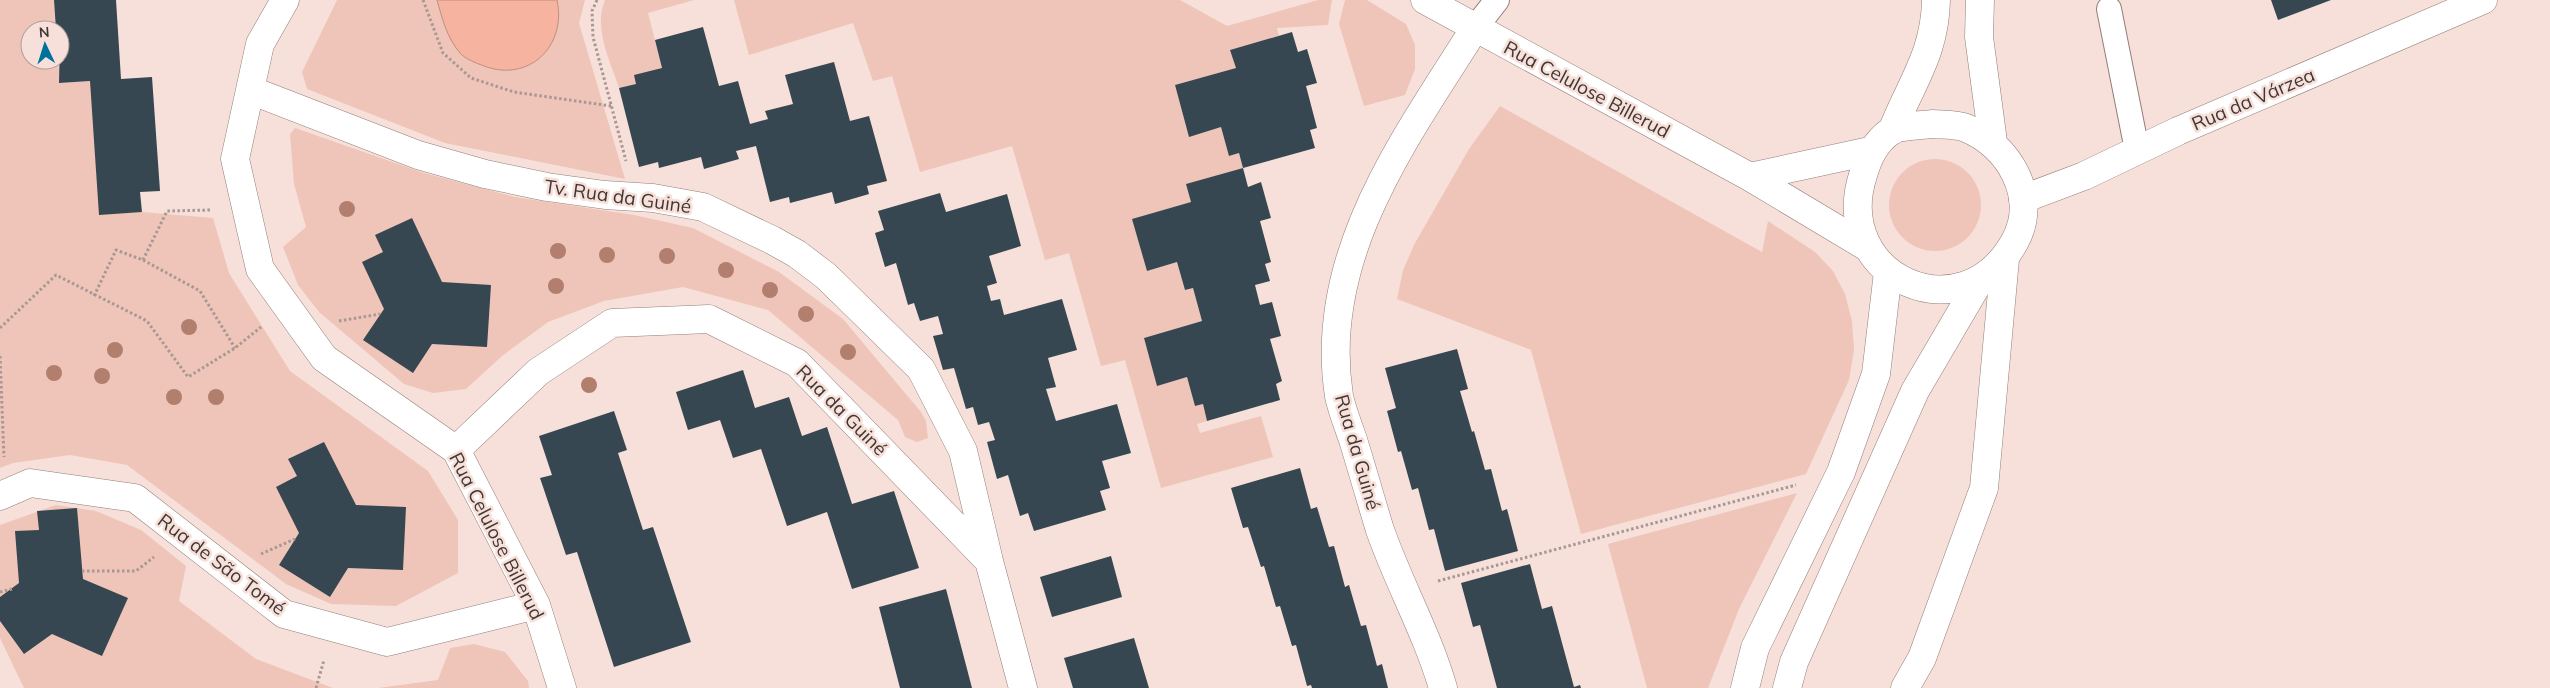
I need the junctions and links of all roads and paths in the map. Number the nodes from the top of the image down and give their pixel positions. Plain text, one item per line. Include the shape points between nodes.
1 (284, 0) edge
2 (423, 0) edge
3 (597, 0) edge
4 (1425, 0) edge
5 (1497, 0) edge
6 (1980, 0) edge
7 (2483, 0) edge
8 (1932, 5) edge
9 (2109, 9) dead end
10 (1475, 28) junction
11 (250, 90) junction
12 (611, 106) junction
13 (1892, 131) junction
14 (1993, 142) junction
15 (2137, 150) junction
16 (1870, 152) junction
17 (1750, 177) junction
18 (636, 197) junction
19 (2024, 199) junction
20 (247, 210) junction
21 (1867, 247) junction
22 (2005, 259) junction
23 (142, 260) junction
24 (1888, 272) junction
25 (1980, 280) junction
26 (94, 296) junction
27 (288, 307) junction
28 (0, 328) edge
29 (235, 348) junction
30 (0, 356) edge
31 (456, 450) junction
32 (1841, 472) junction
33 (3, 495) edge
34 (181, 534) junction
35 (989, 561) junction
36 (82, 571) dead end
37 (12, 589) dead end
38 (1406, 590) junction
39 (0, 592) edge
40 (536, 605) junction
41 (562, 688) edge
42 (1023, 688) edge
43 (1443, 688) edge
44 (1745, 688) edge
45 (1787, 688) edge
46 (1905, 688) edge

1 - 11 street, Rua Celulose Billerud via 260,44
2 - 12 path via 444,53 471,78 514,92
3 - 12 path via 592,11 593,37
4 - 10 street, Rua Celulose Billerud
5 - 10 lane
6 - 14 street via 1979,37
7 - 15 street, Rua da Várzea
8 - 13 street via 1934,33 1923,67
9 - 15 lane
10 - 17 street, Rua Celulose Billerud
10 - 38 street, Rua da Guiné via 1407,136 1371,201 1355,240 1340,301 1336,358 1339,397 1381,531
11 - 18 street, Tv. Rua da Guiné via 418,155 485,174 566,190
11 - 20 street, Rua Celulose Billerud via 235,159
12 - 18 path
13 - 14 street via 1932,124 1964,127
13 - 16 street
14 - 19 street via 2014,167
15 - 19 street, Rua da Várzea via 2084,176
16 - 17 street
16 - 21 street via 1860,183 1857,216
17 - 21 street, Rua Celulose Billerud
18 - 35 street, Tv. Rua da Guiné via 704,207 797,254 826,276 921,369 963,451
19 - 22 street via 2020,231
20 - 23 path via 167,211
20 - 27 street, Rua Celulose Billerud via 260,268
21 - 24 street
22 - 25 street
22 - 46 street via 1984,488 1922,658
23 - 26 path via 116,250
23 - 29 path via 200,291
24 - 25 street via 1916,287 1949,290
24 - 32 street via 1876,374
25 - 45 street via 1915,391 1794,662
26 - 28 path via 56,275
26 - 29 path via 147,321 188,377
27 - 29 path
27 - 31 street, Rua Celulose Billerud via 324,358
30 - 33 path
31 - 35 street, Rua da Guiné via 538,372 612,323 709,319 797,363
31 - 40 street, Rua Celulose Billerud
32 - 38 path
32 - 44 street via 1755,648
33 - 34 street, Rua de São Tomé via 30,482 135,498
34 - 36 path via 136,571
34 - 40 street, Rua de São Tomé via 284,614 387,642
35 - 42 street, Rua da Guiné
37 - 39 path
38 - 43 street, Rua da Guiné
40 - 41 street, Rua Celulose Billerud

